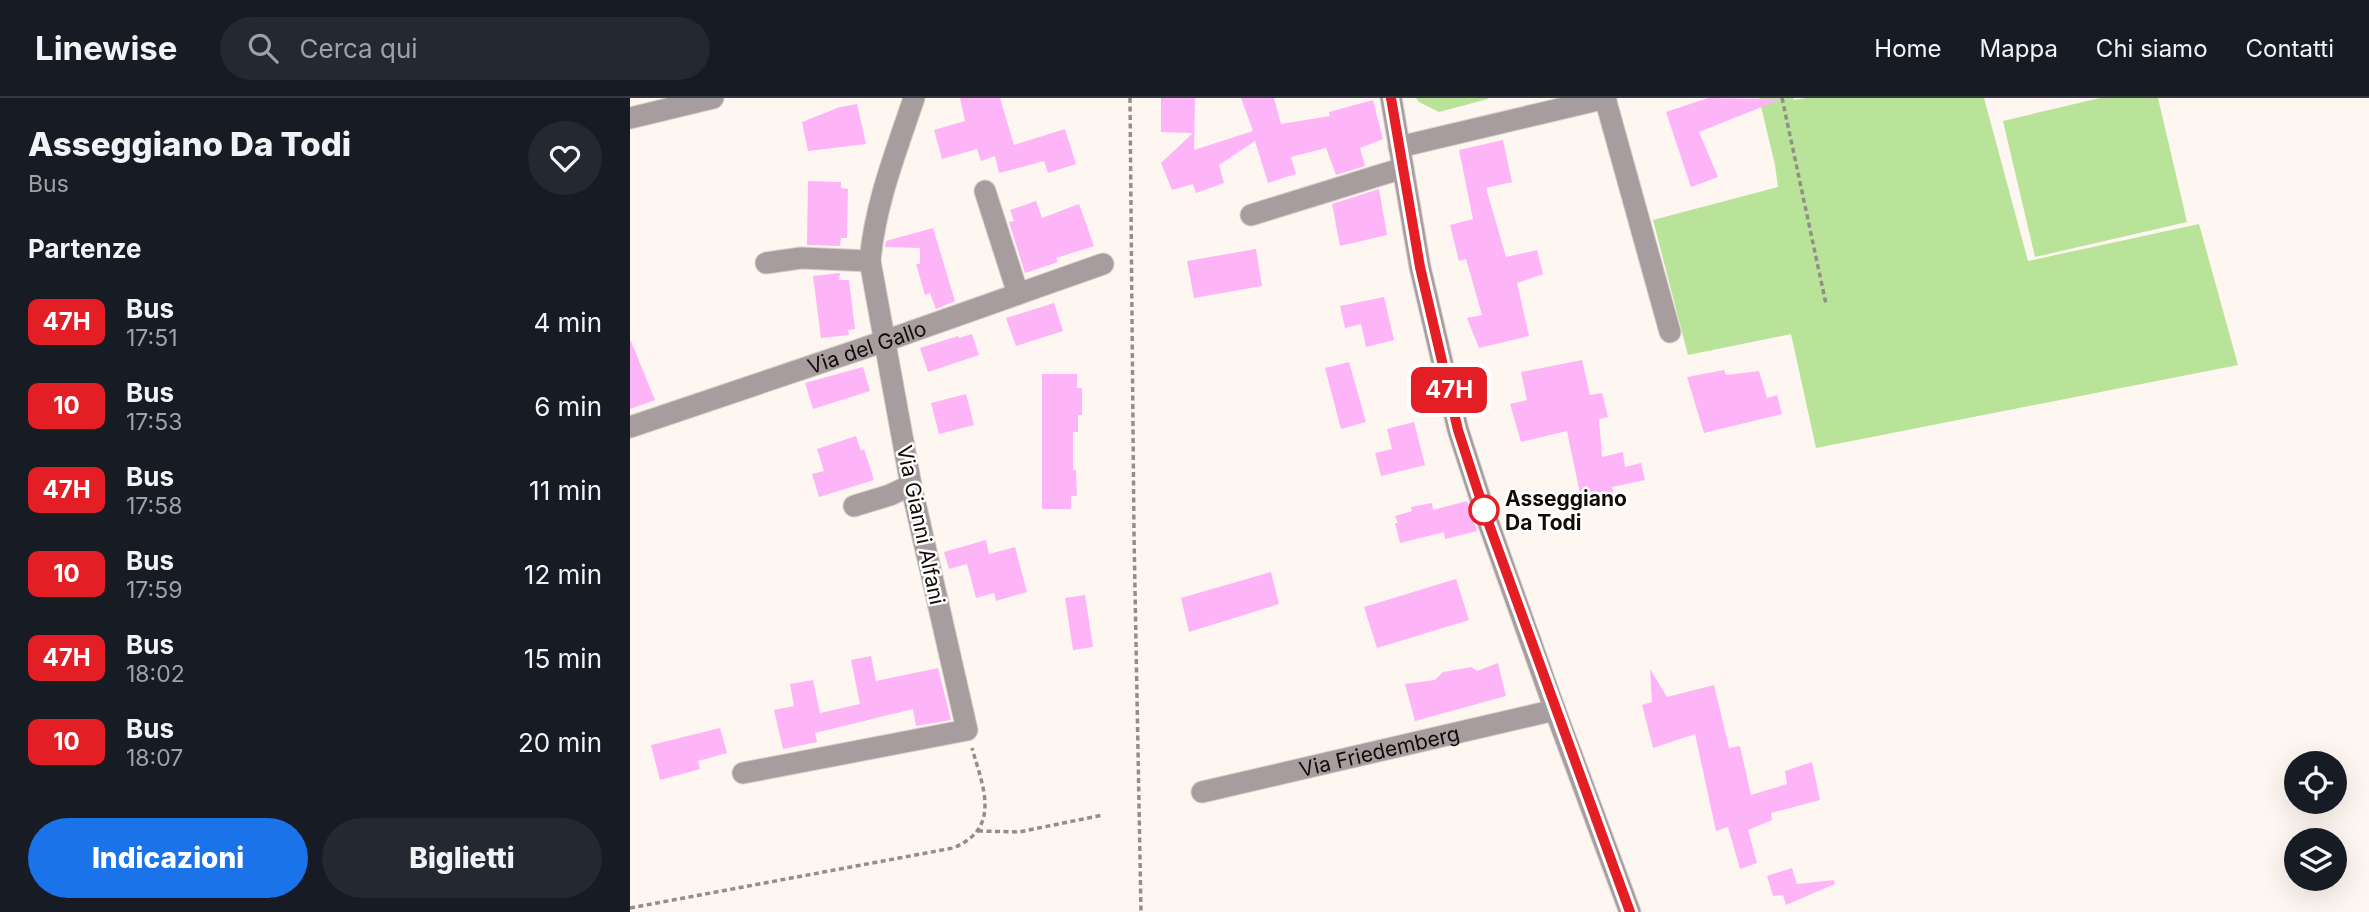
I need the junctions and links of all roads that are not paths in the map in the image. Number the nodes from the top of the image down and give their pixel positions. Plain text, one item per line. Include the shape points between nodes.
1 (713, 98) edge
2 (914, 98) edge
3 (1391, 98) edge
4 (1606, 98) edge
5 (630, 118) edge
6 (1401, 157) junction
7 (985, 191) dead end
8 (1251, 215) dead end
9 (870, 261) junction
10 (766, 263) dead end
11 (1103, 264) dead end
12 (1018, 294) junction
13 (1670, 332) dead end
14 (886, 341) junction
15 (630, 427) edge
16 (911, 485) junction
17 (854, 506) dead end
18 (1555, 710) junction
19 (743, 773) dead end
20 (1202, 793) dead end
21 (1630, 912) edge

1 - 5 street
2 - 9 street, Via Gianni Alfani via 881,195
3 - 6 street
4 - 6 street
4 - 13 street
6 - 8 street
6 - 18 street via 1420,267 1458,430
7 - 12 street
9 - 10 street via 801,258
9 - 14 street, Via Gianni Alfani
11 - 12 street, Via del Gallo
12 - 14 street, Via del Gallo
14 - 15 street, Via del Gallo
14 - 16 street, Via Gianni Alfani
16 - 17 street
16 - 19 street, Via Gianni Alfani via 967,730
18 - 20 street, Via Friedemberg
18 - 21 street

